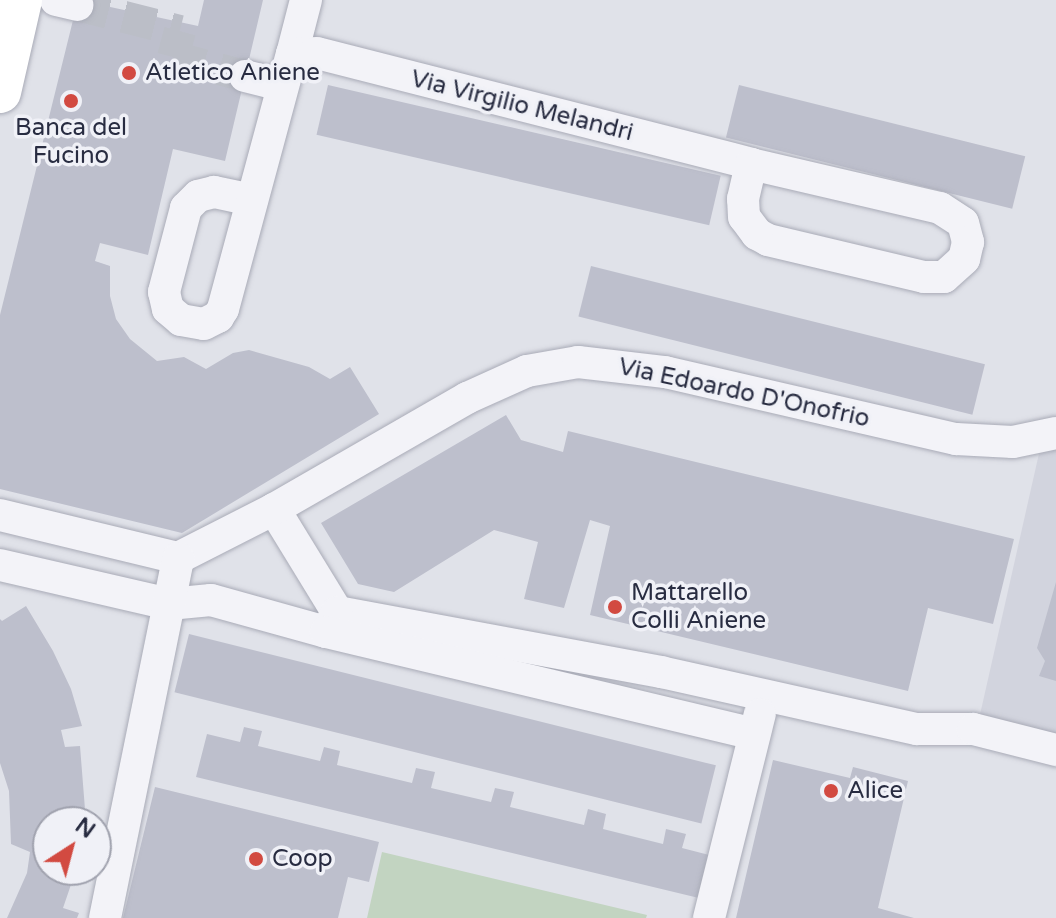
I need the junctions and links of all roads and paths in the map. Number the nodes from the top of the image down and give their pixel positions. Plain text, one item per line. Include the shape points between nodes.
1 (21, 0) edge
2 (306, 0) edge
3 (292, 54) junction
4 (245, 76) tunnel mouth
5 (281, 85) junction
6 (0, 92) edge
7 (751, 164) junction
8 (252, 200) dead end
9 (1056, 433) edge
10 (274, 509) junction
11 (0, 515) edge
12 (178, 558) junction
13 (0, 565) edge
14 (169, 604) junction
15 (332, 622) junction
16 (765, 695) junction
17 (754, 734) junction
18 (1056, 750) edge
19 (105, 918) edge
20 (709, 918) edge

1 - 6 main road
2 - 3 street
3 - 5 street
3 - 7 street, Via Virgilio Melandri via 317,53
4 - 5 street
5 - 8 street
7 - 7 street, Via Virgilio Melandri via 744,217 768,240 934,278 959,267 967,251 963,223 946,210
9 - 10 street, Via Edoardo D'Onofrio via 1013,442 956,439 635,366 567,363 513,376 445,409
10 - 12 street, Via Edoardo D'Onofrio
10 - 15 street
11 - 12 street
12 - 14 street
13 - 14 street
14 - 15 street via 211,600
14 - 19 street
15 - 16 street via 645,669
15 - 17 street
16 - 17 street
16 - 18 street via 917,729 973,729
17 - 20 street

